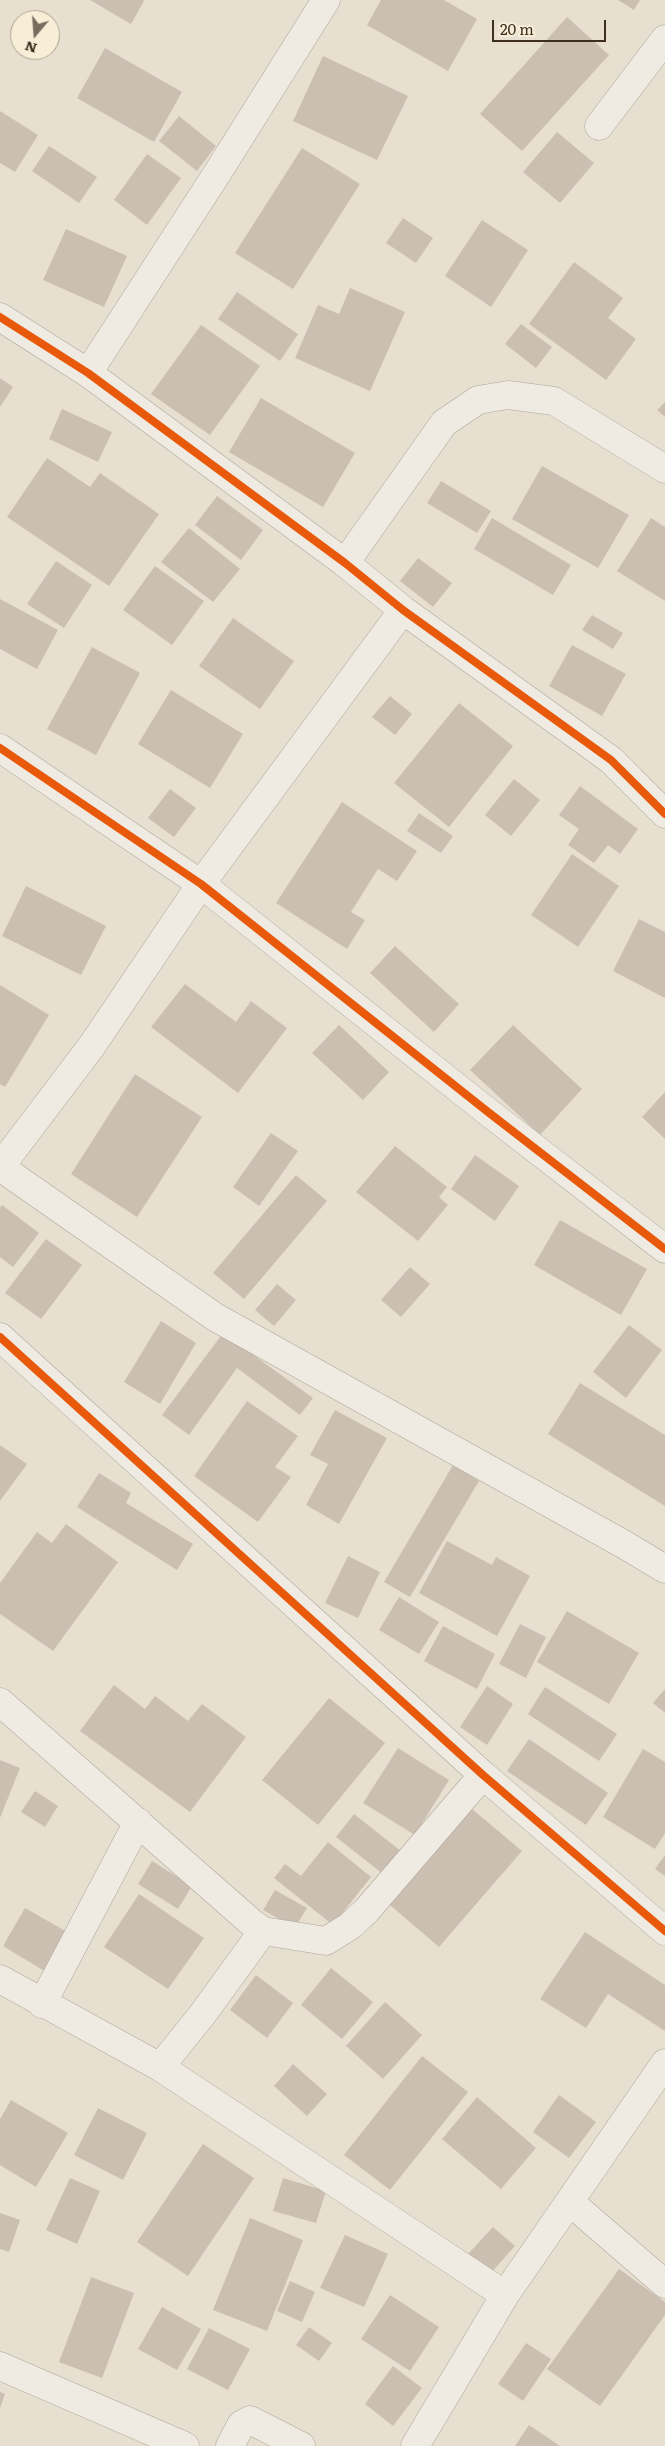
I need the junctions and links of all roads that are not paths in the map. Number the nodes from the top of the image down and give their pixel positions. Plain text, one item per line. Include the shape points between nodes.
1 (326, 0) edge
2 (660, 53) edge
3 (599, 126) dead end
4 (0, 317) edge
5 (88, 373) junction
6 (665, 469) edge
7 (344, 563) junction
8 (403, 610) junction
9 (0, 748) edge
10 (665, 814) edge
11 (201, 884) junction
12 (0, 1167) edge
13 (665, 1249) edge
14 (0, 1337) edge
15 (665, 1570) edge
16 (0, 1702) edge
17 (483, 1775) junction
18 (138, 1822) junction
19 (263, 1931) junction
20 (665, 1931) edge
21 (0, 1979) edge
22 (42, 2004) junction
23 (665, 2063) edge
24 (160, 2067) junction
25 (570, 2202) junction
26 (665, 2284) edge
27 (505, 2295) junction
28 (0, 2366) edge
29 (185, 2446) edge
30 (230, 2446) edge
31 (301, 2446) edge
32 (415, 2446) edge

1 - 5 street
2 - 3 street
4 - 5 street
5 - 7 street
6 - 7 street via 554,401 508,395 478,400 444,423
7 - 8 street
8 - 10 street via 611,760
8 - 11 street
9 - 11 street
11 - 12 street via 92,1047
11 - 13 street
12 - 15 street via 215,1317
14 - 17 street
16 - 18 street
17 - 19 street via 350,1926 326,1941
17 - 20 street
18 - 19 street
18 - 22 street
19 - 24 street
21 - 22 street
22 - 24 street
23 - 25 street
24 - 27 street
25 - 26 street
25 - 27 street
27 - 32 street
28 - 29 street
30 - 31 street via 235,2432 250,2420

